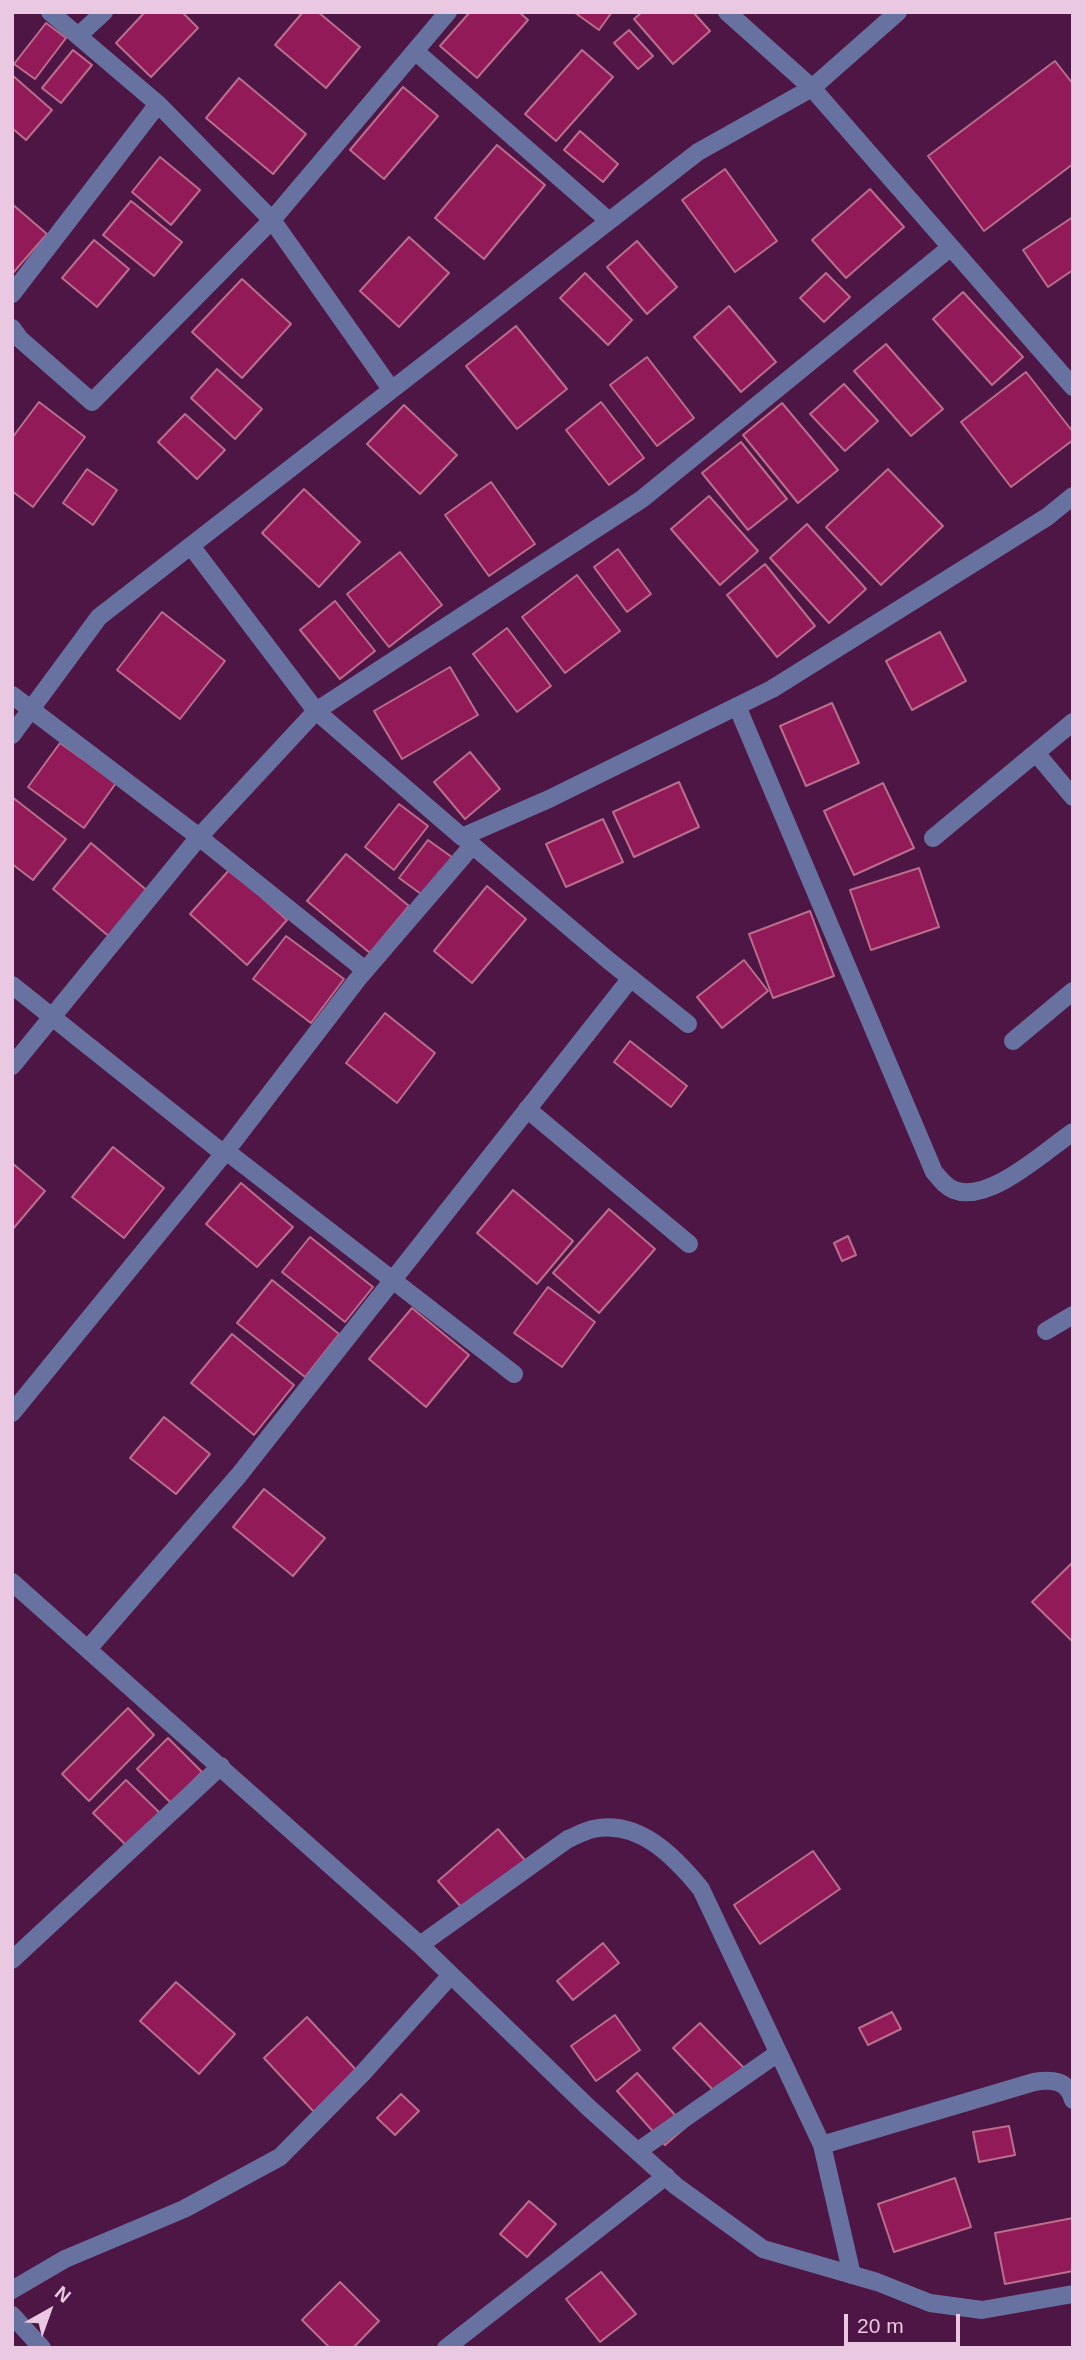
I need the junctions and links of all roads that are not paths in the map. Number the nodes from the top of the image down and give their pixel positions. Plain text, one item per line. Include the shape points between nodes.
1 (50, 12) edge
2 (104, 12) edge
3 (448, 12) edge
4 (727, 12) edge
5 (898, 12) edge
6 (78, 36) junction
7 (415, 51) junction
8 (812, 88) junction
9 (158, 104) junction
10 (272, 220) junction
11 (609, 220) junction
12 (951, 247) junction
13 (12, 294) edge
14 (12, 328) edge
15 (1073, 387) edge
16 (391, 389) junction
17 (1073, 496) edge
18 (191, 546) junction
19 (12, 695) edge
20 (737, 706) junction
21 (30, 711) junction
22 (316, 711) junction
23 (1073, 722) edge
24 (12, 735) edge
25 (1036, 753) junction
26 (1073, 797) edge
27 (199, 837) junction
28 (933, 838) dead end
29 (467, 841) junction
30 (365, 970) junction
31 (631, 978) junction
32 (12, 985) edge
33 (1073, 991) edge
34 (52, 1017) junction
35 (688, 1024) dead end
36 (1013, 1041) dead end
37 (12, 1066) edge
38 (527, 1109) junction
39 (1073, 1132) edge
40 (225, 1153) junction
41 (689, 1244) dead end
42 (391, 1281) junction
43 (1073, 1315) edge
44 (1046, 1331) dead end
45 (514, 1374) dead end
46 (12, 1413) edge
47 (16, 1591) edge
48 (88, 1649) junction
49 (222, 1766) junction
50 (420, 1945) junction
51 (12, 1960) edge
52 (452, 1975) junction
53 (779, 2053) junction
54 (1073, 2100) edge
55 (822, 2145) junction
56 (638, 2151) junction
57 (666, 2176) junction
58 (852, 2275) junction
59 (12, 2290) edge
60 (1073, 2294) edge
61 (12, 2315) edge
62 (448, 2347) edge
63 (42, 2348) edge

1 - 6 street
2 - 6 street
3 - 7 street
4 - 8 street
5 - 8 street
6 - 9 street
7 - 10 street
7 - 11 street
8 - 11 street via 698,152
8 - 12 street
9 - 10 street
9 - 13 street
10 - 14 street via 92,402
10 - 16 street
11 - 16 street
12 - 15 street
12 - 22 street via 642,499
16 - 18 street
17 - 20 street via 851,640
18 - 21 street via 99,617
18 - 22 street
19 - 21 street
20 - 29 street
20 - 39 street via 934,1172 953,1190 986,1190
21 - 24 street
21 - 27 street
22 - 27 street
22 - 29 street
23 - 25 street
25 - 26 street
25 - 28 street
27 - 30 street
27 - 34 street
29 - 30 street
29 - 31 street
30 - 40 street
31 - 35 street
31 - 38 street
32 - 34 street
33 - 36 street
34 - 37 street
34 - 40 street
38 - 41 street
38 - 42 street
40 - 42 street
40 - 46 street
42 - 45 street
42 - 48 street via 239,1475
43 - 44 street
47 - 48 street
48 - 49 street
49 - 50 street
49 - 51 street
50 - 52 street
50 - 53 street via 568,1839 593,1829 622,1827 652,1840 701,1889
52 - 56 street
52 - 59 street via 280,2157 184,2209 65,2259
53 - 55 street
53 - 56 street
54 - 55 street via 1062,2082 1034,2081
55 - 58 street
56 - 57 street
57 - 58 street via 763,2249
57 - 62 street
58 - 60 street via 930,2303 982,2310
61 - 63 street

